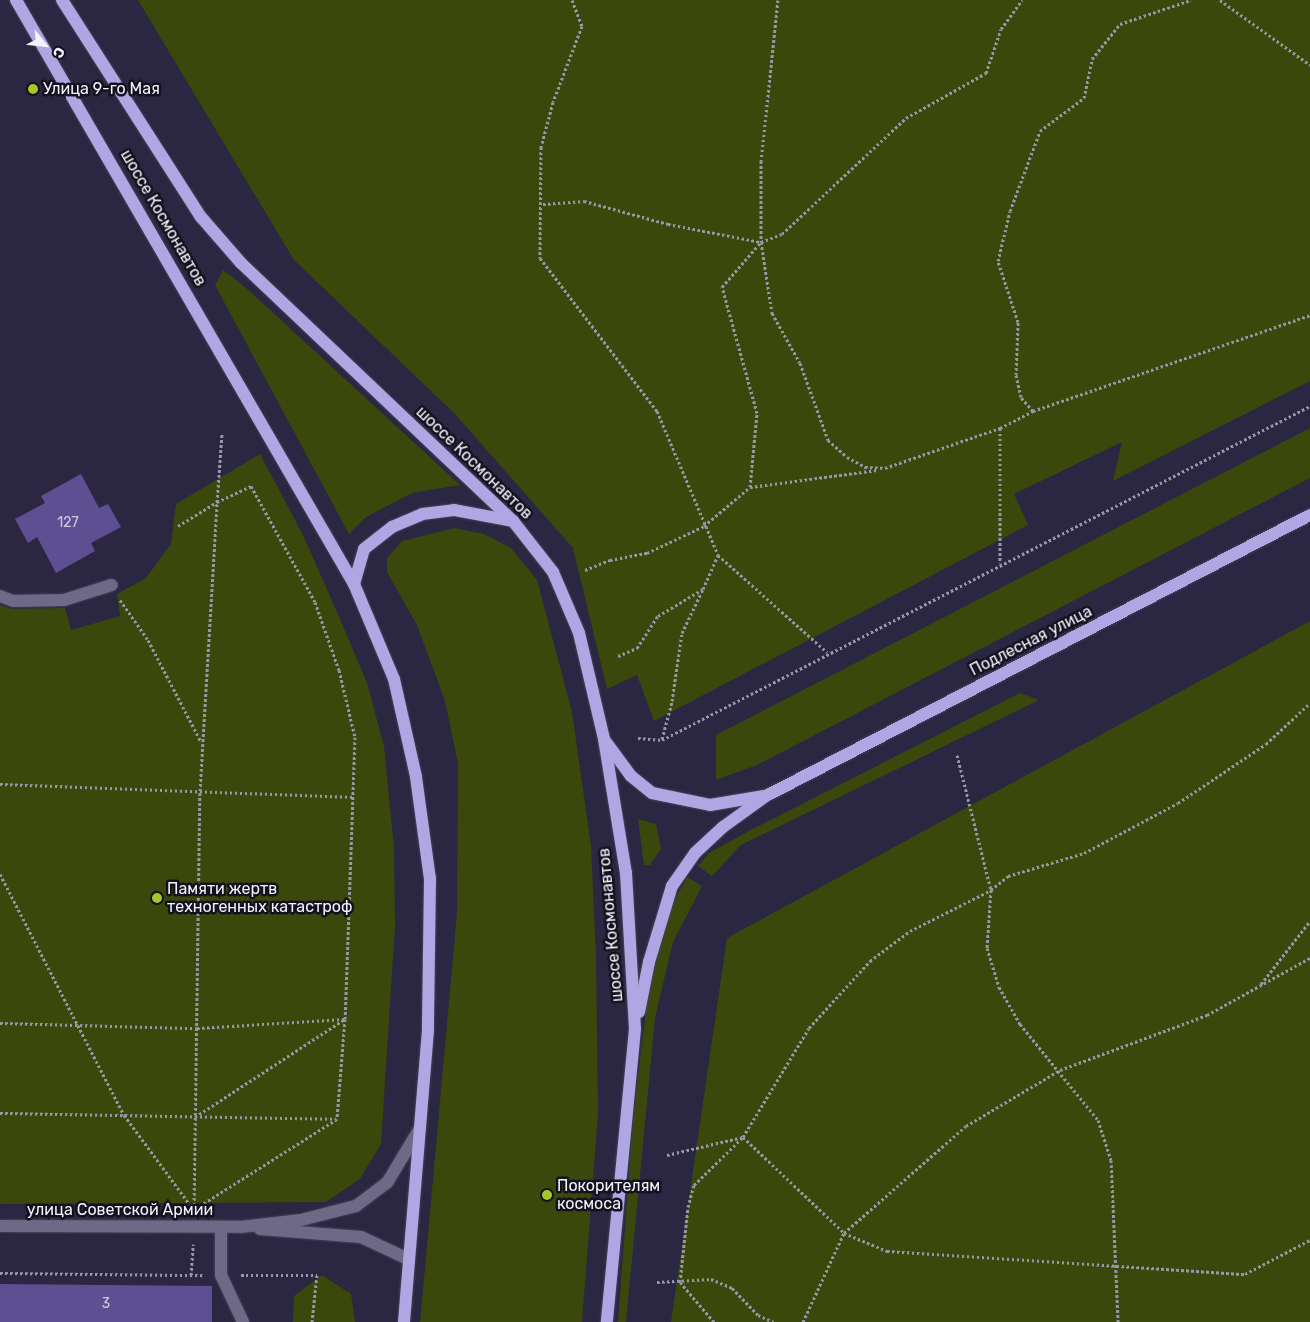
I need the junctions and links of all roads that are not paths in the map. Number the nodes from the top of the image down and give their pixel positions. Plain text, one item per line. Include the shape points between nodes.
1 (16, 0) edge
2 (62, 0) edge
3 (1310, 515) edge
4 (513, 521) junction
5 (354, 584) junction
6 (112, 585) road end
7 (0, 596) edge
8 (604, 739) junction
9 (766, 796) junction
10 (635, 1029) junction
11 (420, 1128) junction
12 (0, 1226) edge
13 (241, 1226) junction
14 (221, 1227) junction
15 (408, 1260) junction
16 (243, 1322) edge
17 (404, 1322) edge
18 (606, 1322) edge

1 - 5 main road, шоссе Космонавтов
2 - 4 main road, шоссе Космонавтов via 201,217 241,263
3 - 9 main road, Подлесная улица
4 - 5 main road via 454,510 422,514 392,527 364,549
4 - 8 main road, шоссе Космонавтов via 553,572 579,633
5 - 11 main road, шоссе Космонавтов via 394,679 416,777 430,879 428,1030
6 - 7 street via 64,600 13,601
8 - 9 main road via 631,776 652,792 710,804
8 - 10 main road, шоссе Космонавтов via 626,873
9 - 10 main road via 702,847 672,886 648,962
10 - 18 main road, шоссе Космонавтов
11 - 13 street, улица Советской Армии via 388,1183 356,1206 301,1220
11 - 15 main road, шоссе Космонавтов
12 - 14 street, улица Советской Армии
13 - 14 street, улица Советской Армии
13 - 15 street, улица Советской Армии via 361,1237
14 - 16 street via 221,1275
15 - 17 main road, шоссе Космонавтов

